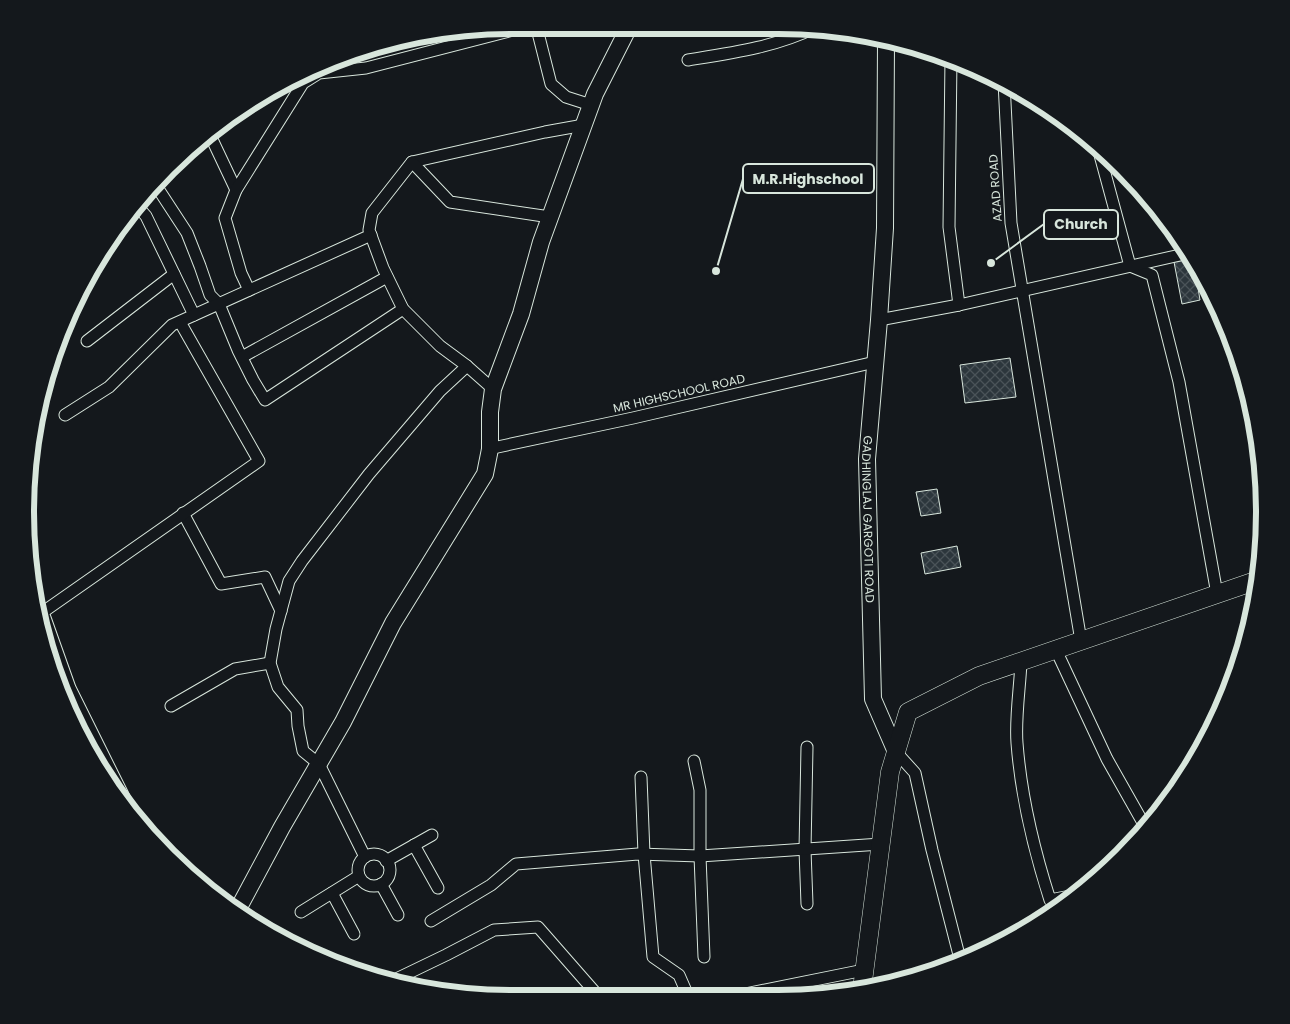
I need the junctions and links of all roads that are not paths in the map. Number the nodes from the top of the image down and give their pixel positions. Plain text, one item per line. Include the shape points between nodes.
1 (497, 34) edge
2 (537, 34) edge
3 (625, 34) edge
4 (801, 35) edge
5 (886, 46) edge
6 (688, 60) dead end
7 (951, 66) edge
8 (323, 73) edge
9 (300, 83) edge
10 (1004, 91) edge
11 (591, 104) junction
12 (584, 125) junction
13 (212, 140) edge
14 (1101, 160) edge
15 (412, 162) junction
16 (159, 190) edge
17 (236, 190) junction
18 (141, 210) edge
19 (550, 217) junction
20 (371, 236) junction
21 (1181, 255) edge
22 (1130, 266) junction
23 (174, 274) junction
24 (387, 277) junction
25 (249, 290) junction
26 (1021, 291) junction
27 (219, 304) junction
28 (959, 305) junction
29 (403, 309) junction
30 (194, 315) junction
31 (879, 320) junction
32 (180, 322) junction
33 (87, 342) dead end
34 (242, 357) junction
35 (875, 362) junction
36 (467, 366) junction
37 (493, 389) junction
38 (65, 414) dead end
39 (489, 449) junction
40 (183, 513) junction
41 (1251, 583) edge
42 (1218, 594) junction
43 (44, 611) edge
44 (281, 611) junction
45 (47, 624) edge
46 (1081, 641) junction
47 (1056, 650) junction
48 (1021, 662) junction
49 (270, 663) junction
50 (171, 706) dead end
51 (807, 747) dead end
52 (896, 752) junction
53 (694, 761) dead end
54 (319, 764) junction
55 (641, 777) dead end
56 (116, 780) edge
57 (1142, 822) edge
58 (432, 835) dead end
59 (881, 844) junction
60 (414, 845) junction
61 (805, 850) junction
62 (644, 854) junction
63 (700, 856) junction
64 (364, 857) junction
65 (386, 861) junction
66 (359, 876) junction
67 (381, 884) junction
68 (438, 888) dead end
69 (332, 893) junction
70 (1060, 898) edge
71 (807, 904) dead end
72 (239, 905) edge
73 (301, 912) dead end
74 (398, 915) dead end
75 (432, 921) dead end
76 (354, 934) dead end
77 (959, 955) edge
78 (704, 957) dead end
79 (864, 970) junction
80 (401, 977) edge
81 (863, 982) edge
82 (593, 990) edge
83 (686, 990) edge
84 (766, 990) edge

1 - 8 street via 366,68
2 - 11 street via 551,84 566,97
3 - 11 street
4 - 6 street via 748,50
5 - 31 street, GADHINGLAJ GARGOTI ROAD via 885,228
7 - 28 street via 949,228
9 - 17 street
10 - 26 street, AZAD ROAD via 1010,223
11 - 12 street
12 - 15 street
12 - 19 street
13 - 17 street
14 - 22 street
15 - 19 street via 450,202
15 - 20 street via 372,213
16 - 27 street via 187,233 210,295
17 - 25 street via 225,218
18 - 23 street
19 - 37 street via 521,314
20 - 24 street
20 - 25 street
21 - 22 street
22 - 26 street
22 - 42 street via 1152,276 1179,382
23 - 30 street
23 - 33 street
24 - 29 street
24 - 34 street
25 - 27 street
26 - 28 street
26 - 46 street, AZAD ROAD
27 - 30 street
27 - 34 street
28 - 31 street
29 - 34 street via 266,400
29 - 36 street via 440,346
30 - 32 street
31 - 35 street, GADHINGLAJ GARGOTI ROAD
32 - 38 street via 172,325 109,387
32 - 40 street via 258,461
35 - 39 street, MR HIGHSCHOOL ROAD
35 - 52 street, GADHINGLAJ GARGOTI ROAD via 867,459 873,699
36 - 37 street
36 - 44 street via 440,390 302,561 289,581
37 - 39 street
39 - 54 street via 485,474 394,623
40 - 43 street
40 - 44 street via 221,584 265,577
41 - 42 main road
42 - 46 main road
44 - 49 street
45 - 56 street via 70,688
46 - 47 main road
47 - 48 main road
47 - 57 street via 1106,758
48 - 52 main road via 979,676 908,712
48 - 70 street via 1017,741 1025,798 1037,861 1050,900
49 - 50 street via 235,669
49 - 54 street via 278,687 297,710 303,751
51 - 61 street
52 - 59 main road via 890,772
52 - 77 street via 915,773
53 - 63 street via 700,790
54 - 64 street
54 - 72 street
55 - 62 street
58 - 60 street
59 - 61 street
59 - 79 main road
60 - 65 street
60 - 68 street
61 - 63 street
61 - 71 street
62 - 63 street
62 - 75 street via 516,864 491,885
62 - 83 street via 653,956 679,975
63 - 78 street
64 - 65 street via 378,855
64 - 66 street via 358,866
65 - 67 street via 388,876
66 - 67 street via 371,886
66 - 69 street
67 - 74 street
69 - 73 street
69 - 76 street
79 - 81 main road
79 - 84 street
80 - 82 street via 494,930 538,927

